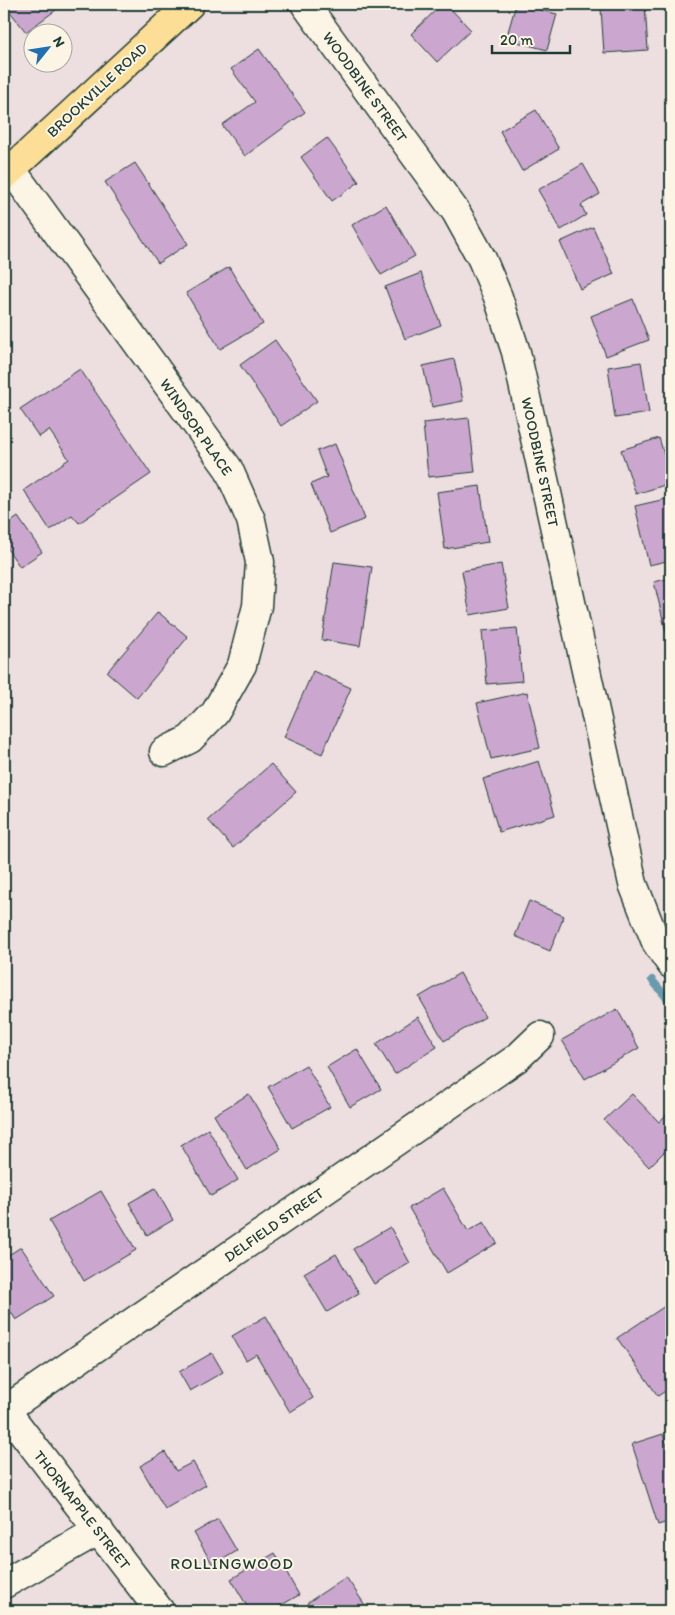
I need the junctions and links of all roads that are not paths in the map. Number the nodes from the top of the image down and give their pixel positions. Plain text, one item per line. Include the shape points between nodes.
1 (190, 4) edge
2 (306, 4) edge
3 (7, 172) edge
4 (164, 752) dead end
5 (671, 964) edge
6 (540, 1036) dead end
7 (4, 1409) edge
8 (99, 1530) junction
9 (4, 1584) edge
10 (160, 1611) edge

1 - 3 main road, BROOKVILLE ROAD
2 - 5 street, WOODBINE STREET via 456,212 498,297 516,352 633,884 656,942
3 - 4 street, WINDSOR PLACE via 228,468 251,520 260,562 257,606 242,665 215,713 190,739
6 - 7 street, DELFIELD STREET via 517,1058
7 - 8 street, THORNAPPLE STREET
8 - 9 street
8 - 10 street, THORNAPPLE STREET

